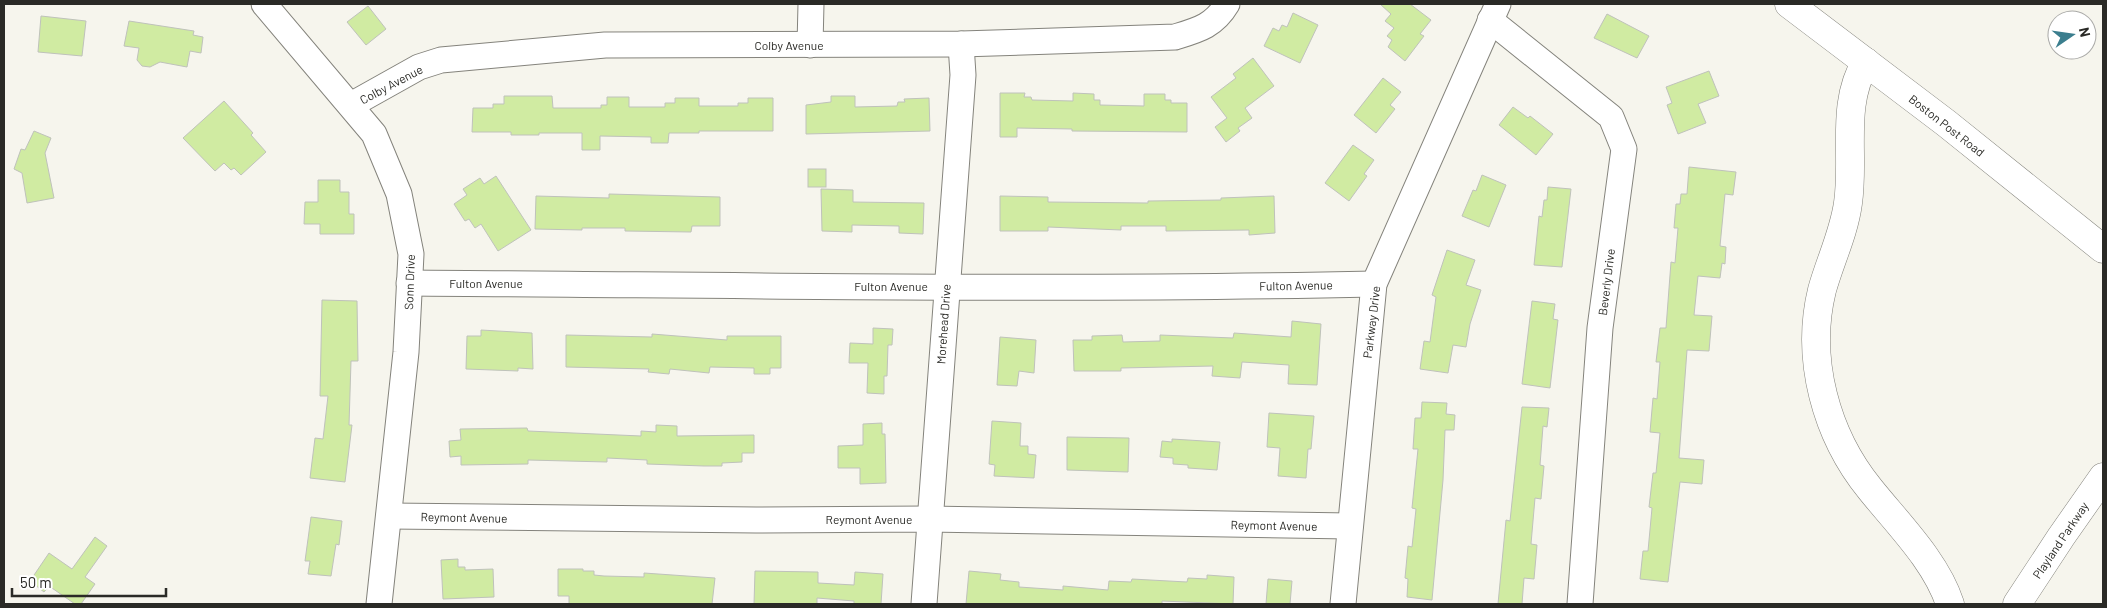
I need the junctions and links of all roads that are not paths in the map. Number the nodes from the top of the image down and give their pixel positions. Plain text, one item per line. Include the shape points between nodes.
1 (264, 4) edge
2 (810, 4) edge
3 (1227, 4) edge
4 (1789, 4) edge
5 (1494, 12) edge
6 (961, 44) junction
7 (810, 45) junction
8 (1866, 62) junction
9 (351, 105) junction
10 (2103, 248) edge
11 (409, 283) junction
12 (1374, 284) junction
13 (946, 287) junction
14 (2103, 477) edge
15 (389, 516) junction
16 (928, 519) junction
17 (1350, 526) junction
18 (378, 604) edge
19 (924, 604) edge
20 (1343, 604) edge
21 (1580, 604) edge
22 (1950, 604) edge
23 (2017, 604) edge

1 - 9 street, Sonn Drive
2 - 7 street
3 - 6 street, Colby Avenue via 1204,29 1175,37
4 - 8 main road, Boston Post Road
5 - 12 street, Parkway Drive
5 - 21 street, Beverly Drive via 1611,117 1624,149 1600,328
6 - 7 street, Colby Avenue
6 - 13 street, Morehead Drive via 963,75
7 - 9 street, Colby Avenue via 605,45 441,60 418,67
8 - 10 main road, Boston Post Road
8 - 22 main road via 1858,74 1850,109 1848,207 1822,291 1817,319 1819,373 1842,446 1867,485 1924,556
9 - 11 street, Sonn Drive via 374,134 399,194 411,254
11 - 13 street, Fulton Avenue
11 - 15 street, Sonn Drive via 406,352
12 - 13 street, Fulton Avenue
12 - 17 street, Parkway Drive
13 - 16 street, Morehead Drive
14 - 23 main road, Playland Parkway
15 - 16 street, Reymont Avenue
15 - 18 street, Sonn Drive
16 - 17 street, Reymont Avenue
16 - 19 street, Morehead Drive
17 - 20 street, Parkway Drive

